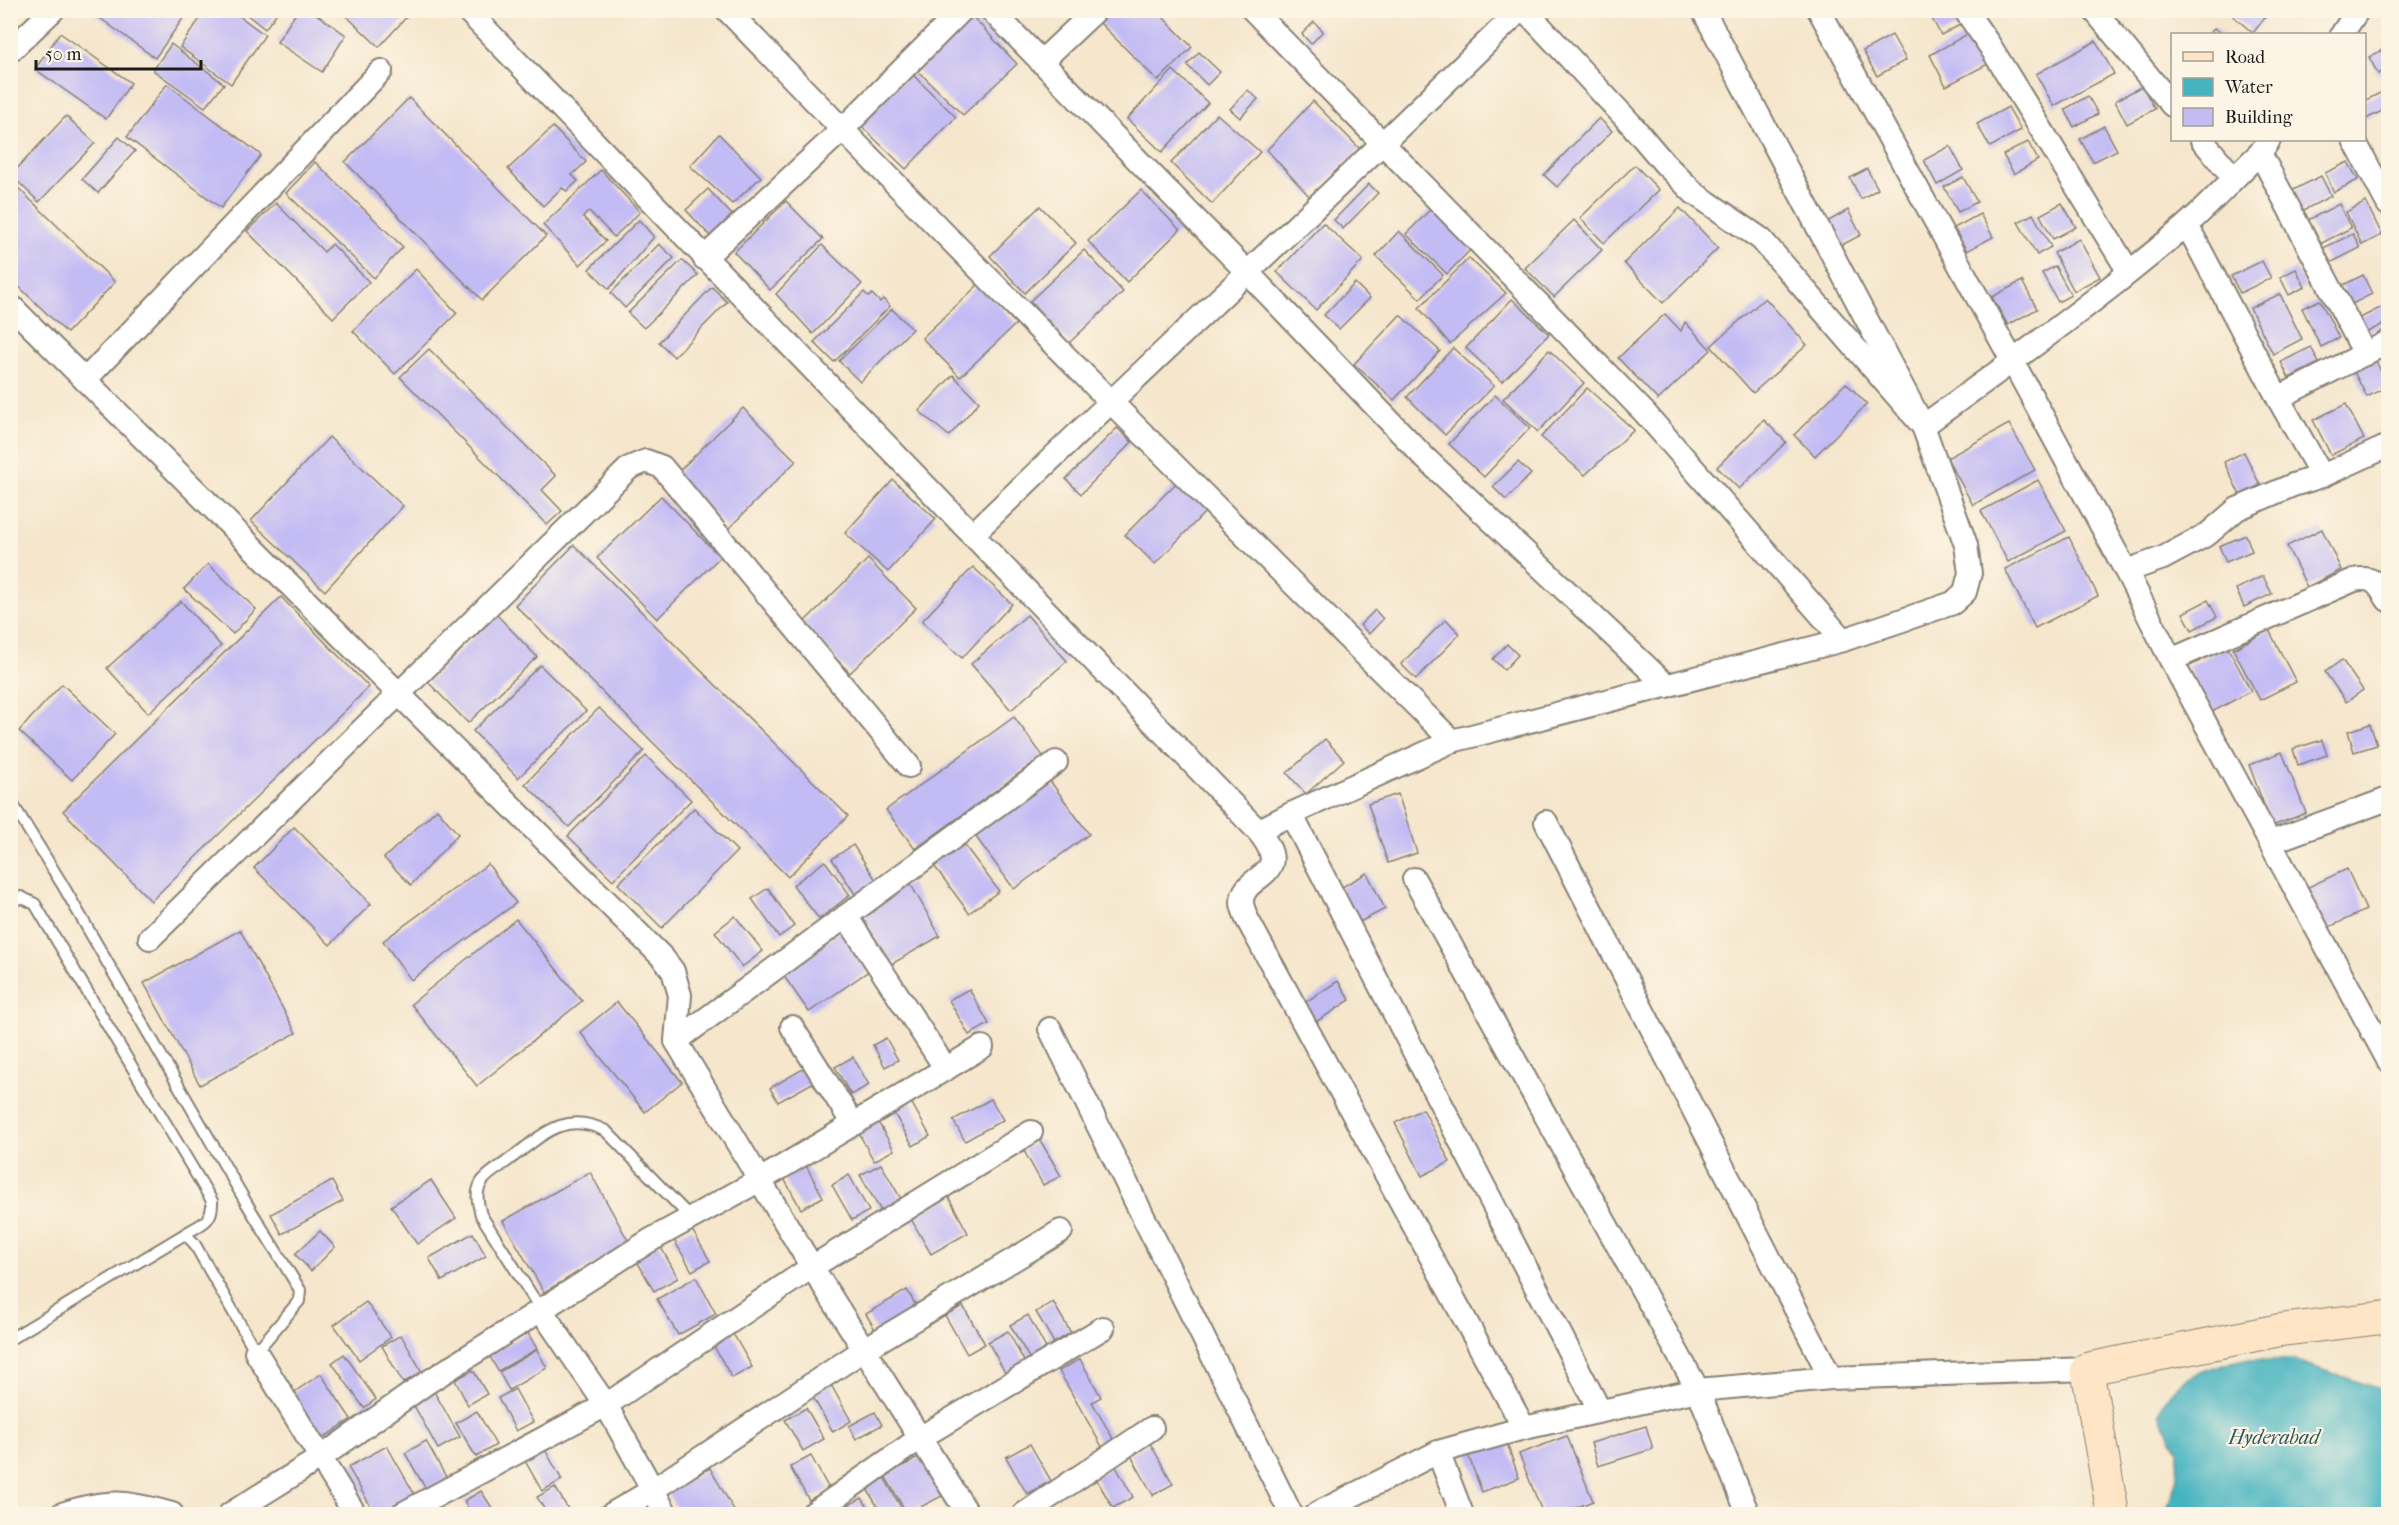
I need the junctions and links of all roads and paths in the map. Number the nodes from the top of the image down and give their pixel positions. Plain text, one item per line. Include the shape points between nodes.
1 (53, 10) edge
2 (467, 10) edge
3 (727, 10) edge
4 (962, 10) edge
5 (991, 10) edge
6 (1096, 10) edge
7 (1253, 10) edge
8 (1520, 10) edge
9 (1525, 10) edge
10 (1702, 10) edge
11 (1819, 10) edge
12 (1965, 10) edge
13 (2094, 10) edge
14 (10, 51) edge
15 (1041, 62) junction
16 (381, 71) dead end
17 (2171, 104) edge
18 (842, 130) junction
19 (2203, 141) edge
20 (2355, 141) edge
21 (1384, 144) junction
22 (2264, 146) edge
23 (2234, 178) junction
24 (2388, 204) edge
25 (2187, 225) junction
26 (704, 258) junction
27 (2130, 272) junction
28 (1248, 273) junction
29 (10, 305) edge
30 (2388, 342) edge
31 (2365, 354) junction
32 (2013, 362) junction
33 (84, 380) junction
34 (2278, 398) junction
35 (1111, 401) junction
36 (1923, 426) junction
37 (2388, 446) edge
38 (2322, 476) junction
39 (972, 535) junction
40 (2126, 571) junction
41 (2388, 600) edge
42 (1843, 640) junction
43 (2170, 660) junction
44 (1667, 686) junction
45 (399, 695) junction
46 (1452, 741) junction
47 (1056, 762) dead end
48 (909, 766) dead end
49 (2388, 799) edge
50 (10, 800) edge
51 (1292, 814) junction
52 (1546, 822) dead end
53 (1258, 831) junction
54 (2271, 842) junction
55 (1414, 879) dead end
56 (10, 903) edge
57 (846, 916) junction
58 (150, 938) dead end
59 (792, 1027) dead end
60 (1050, 1029) dead end
61 (676, 1041) junction
62 (982, 1047) dead end
63 (2388, 1060) edge
64 (946, 1069) junction
65 (853, 1124) junction
66 (1031, 1132) dead end
67 (760, 1180) junction
68 (691, 1218) junction
69 (1061, 1231) dead end
70 (185, 1234) junction
71 (812, 1267) junction
72 (541, 1310) junction
73 (2388, 1317) edge
74 (1103, 1328) dead end
75 (10, 1339) edge
76 (865, 1349) junction
77 (256, 1352) junction
78 (2087, 1369) junction
79 (1831, 1378) junction
80 (1698, 1390) junction
81 (606, 1405) junction
82 (1600, 1412) junction
83 (1152, 1428) dead end
84 (1524, 1428) junction
85 (920, 1438) junction
86 (1438, 1452) junction
87 (320, 1458) junction
88 (651, 1491) junction
89 (62, 1515) edge
90 (172, 1515) edge
91 (230, 1515) edge
92 (355, 1515) edge
93 (402, 1515) edge
94 (612, 1515) edge
95 (666, 1515) edge
96 (812, 1515) edge
97 (968, 1515) edge
98 (1024, 1515) edge
99 (1291, 1515) edge
100 (1316, 1515) edge
101 (1462, 1515) edge
102 (1748, 1515) edge
103 (2113, 1515) edge

1 - 14 street
2 - 26 street
3 - 18 street
4 - 18 street
5 - 15 street
6 - 15 street
7 - 21 street
8 - 21 street
9 - 36 street via 1694,193 1761,239
10 - 36 street
11 - 32 street
12 - 27 street
13 - 17 street
15 - 28 street
16 - 33 street
18 - 26 street
18 - 35 street
19 - 23 street
20 - 24 street
21 - 28 street
21 - 42 street via 1644,412
22 - 23 street
22 - 31 street
23 - 25 street
25 - 27 street
25 - 34 street
26 - 39 street
27 - 32 street
28 - 35 street
28 - 44 street via 1425,458
29 - 33 street
30 - 31 street
31 - 34 street
32 - 36 street
32 - 40 street
33 - 45 street
34 - 38 street
35 - 39 street
35 - 46 street
36 - 42 street via 1966,545 1970,573 1965,592 1953,603
37 - 38 street
38 - 40 street via 2237,509 2208,534 2163,558
39 - 53 street
40 - 43 street
41 - 43 street via 2376,582 2366,577 2354,580
42 - 44 street
43 - 54 street
44 - 46 street
45 - 48 street via 629,468 646,461 662,467
45 - 58 street
45 - 61 street via 663,958 673,971 680,995
46 - 51 street
47 - 57 street
49 - 54 street
50 - 77 lane via 300,1290 299,1301
51 - 53 street
51 - 82 street
52 - 79 street
53 - 84 street via 1272,856 1270,867 1246,891 1242,902 1246,917
54 - 63 street
55 - 80 street
56 - 70 lane via 21,897 35,904 212,1201 209,1219
57 - 61 street
57 - 64 street
59 - 65 street
60 - 99 street
61 - 67 street
62 - 64 street
64 - 65 street
65 - 67 street
66 - 71 street
67 - 68 street
67 - 71 street
68 - 72 street
68 - 72 lane via 606,1131 590,1123 552,1128 482,1181 477,1196 481,1215
69 - 76 street
70 - 75 lane
70 - 77 lane via 194,1243
71 - 76 street
71 - 81 street
72 - 81 street
72 - 87 street via 425,1384
73 - 78 street via 2280,1330
74 - 85 street
76 - 85 street
76 - 88 street
77 - 87 street
78 - 79 street
78 - 103 street
79 - 80 street
80 - 82 street
80 - 102 street
81 - 88 street
81 - 93 street
82 - 84 street
83 - 98 street
84 - 86 street
85 - 96 street
85 - 97 street
86 - 100 street
86 - 101 street
87 - 91 street
87 - 92 street
88 - 94 street
88 - 95 street
89 - 90 street via 99,1503 134,1503

